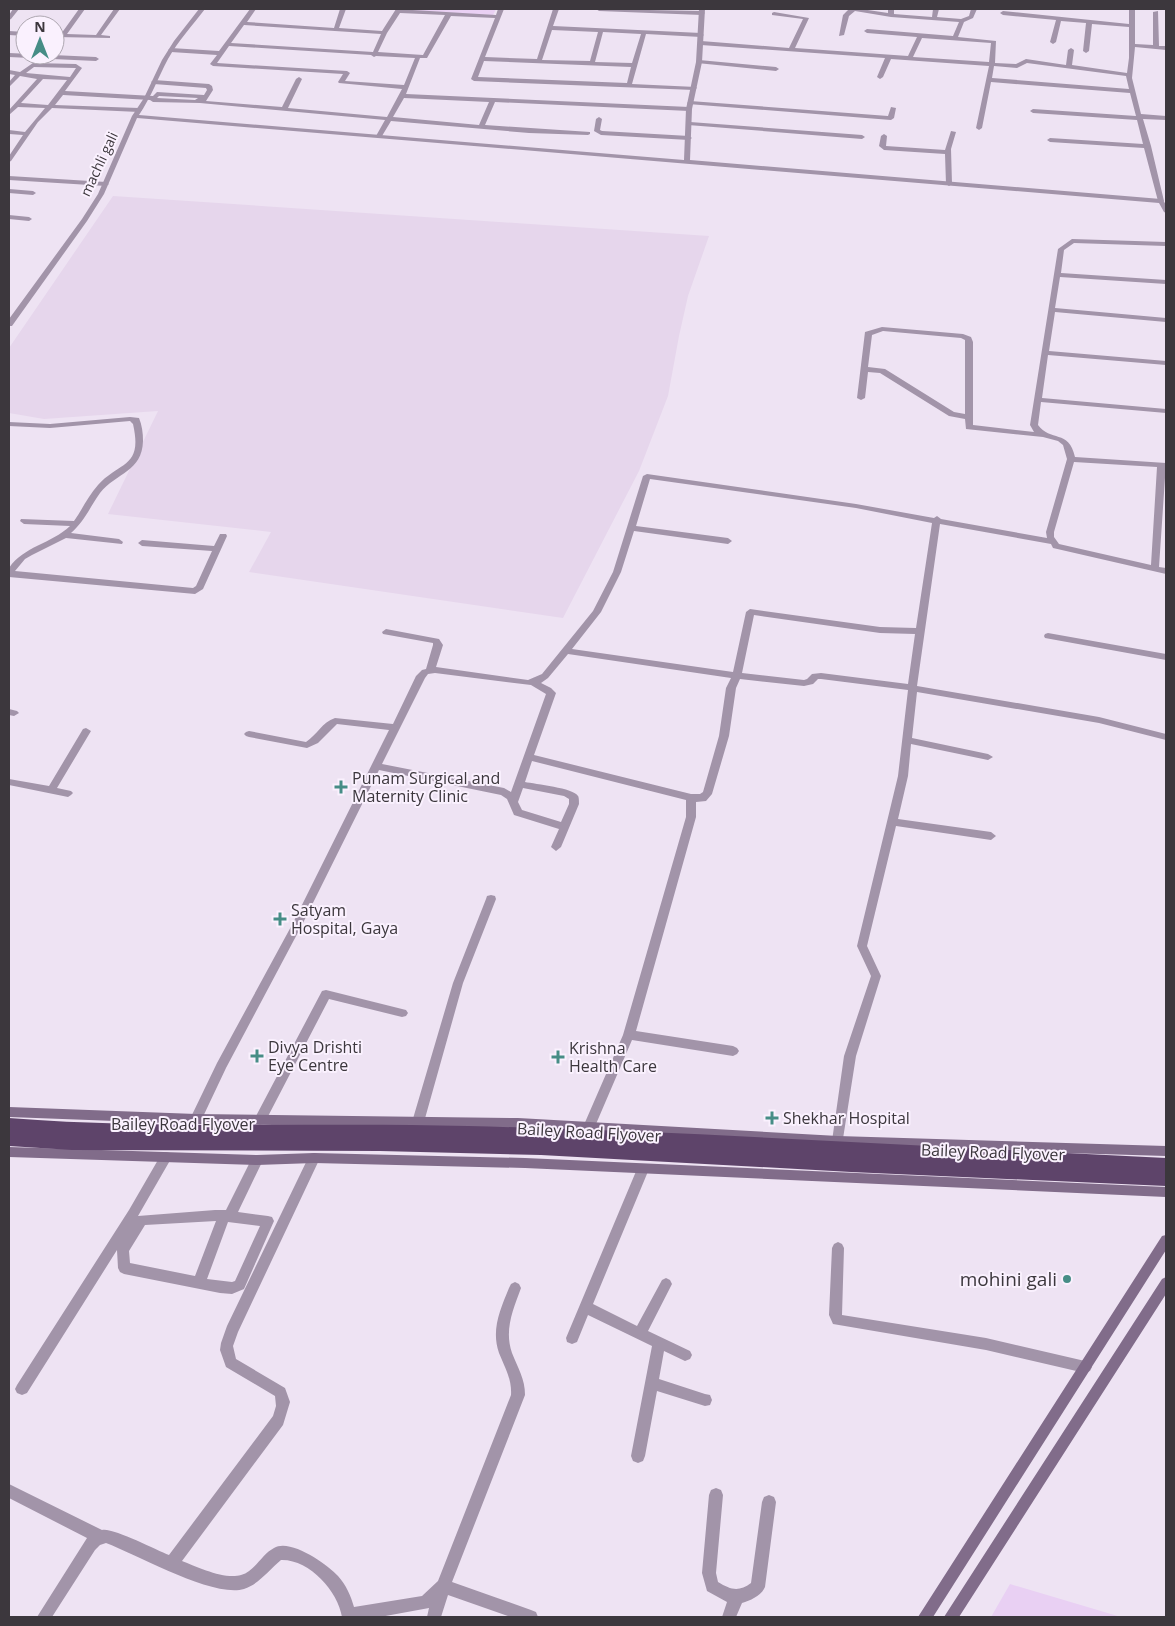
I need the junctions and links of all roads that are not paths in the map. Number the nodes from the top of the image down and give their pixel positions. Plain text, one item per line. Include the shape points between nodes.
1 (16, 9) edge
2 (82, 9) edge
3 (116, 9) edge
4 (202, 9) edge
5 (253, 9) edge
6 (344, 9) edge
7 (502, 9) edge
8 (556, 9) edge
9 (598, 9) edge
10 (852, 9) edge
11 (936, 9) edge
12 (974, 9) edge
13 (1132, 9) edge
14 (398, 10) edge
15 (702, 11) edge
16 (891, 12) edge
17 (1156, 12) dead end
18 (1003, 13) dead end
19 (449, 14) junction
20 (774, 14) dead end
21 (9, 17) edge
22 (498, 17) junction
23 (934, 19) junction
24 (1059, 19) junction
25 (962, 22) junction
26 (1089, 22) junction
27 (243, 23) junction
28 (1132, 26) junction
29 (550, 28) junction
30 (336, 29) junction
31 (601, 31) junction
32 (867, 31) dead end
33 (65, 32) edge
34 (384, 33) junction
35 (644, 33) junction
36 (65, 35) edge
37 (701, 35) junction
38 (841, 35) dead end
39 (97, 36) junction
40 (922, 36) junction
41 (108, 37) dead end
42 (955, 38) junction
43 (1053, 42) dead end
44 (701, 43) junction
45 (227, 44) junction
46 (1132, 45) junction
47 (1156, 47) junction
48 (792, 48) junction
49 (1166, 48) edge
50 (171, 50) junction
51 (1071, 50) dead end
52 (1086, 51) dead end
53 (220, 53) junction
54 (9, 55) edge
55 (374, 55) junction
56 (889, 56) junction
57 (418, 57) junction
58 (910, 58) junction
59 (96, 59) dead end
60 (481, 59) junction
61 (540, 61) junction
62 (699, 62) junction
63 (592, 63) junction
64 (992, 63) junction
65 (636, 65) junction
66 (1069, 66) junction
67 (776, 69) dead end
68 (9, 72) edge
69 (21, 74) junction
70 (1130, 75) junction
71 (42, 77) junction
72 (880, 78) dead end
73 (72, 79) junction
74 (299, 79) dead end
75 (989, 80) junction
76 (154, 82) junction
77 (9, 85) edge
78 (629, 85) junction
79 (405, 87) junction
80 (694, 88) junction
81 (1133, 91) junction
82 (61, 93) junction
83 (402, 96) junction
84 (151, 98) junction
85 (201, 100) junction
86 (492, 101) junction
87 (16, 105) junction
88 (690, 106) junction
89 (49, 107) junction
90 (893, 108) dead end
91 (284, 110) junction
92 (1033, 111) dead end
93 (9, 113) edge
94 (137, 113) junction
95 (1140, 117) junction
96 (1166, 118) edge
97 (389, 119) junction
98 (599, 119) dead end
99 (690, 124) junction
100 (481, 127) junction
101 (979, 128) dead end
102 (9, 132) edge
103 (953, 132) dead end
104 (588, 133) dead end
105 (28, 134) junction
106 (379, 136) junction
107 (884, 136) dead end
108 (862, 137) dead end
109 (689, 138) junction
110 (1050, 140) dead end
111 (1148, 146) junction
112 (948, 152) junction
113 (9, 160) edge
114 (687, 161) junction
115 (9, 178) edge
116 (106, 184) junction
117 (949, 184) junction
118 (9, 191) edge
119 (33, 193) dead end
120 (1161, 201) junction
121 (1166, 211) edge
122 (9, 217) edge
123 (29, 219) dead end
124 (1166, 244) edge
125 (1057, 275) junction
126 (1166, 282) edge
127 (1052, 310) junction
128 (1166, 320) edge
129 (9, 324) edge
130 (1046, 353) junction
131 (1166, 363) edge
132 (864, 369) junction
133 (861, 398) dead end
134 (1039, 400) junction
135 (1166, 411) edge
136 (969, 417) junction
137 (9, 424) edge
138 (1046, 435) junction
139 (1071, 459) junction
140 (1164, 465) edge
141 (1162, 511) edge
142 (937, 520) junction
143 (24, 521) dead end
144 (76, 524) junction
145 (631, 528) junction
146 (64, 535) junction
147 (223, 536) dead end
148 (728, 541) dead end
149 (119, 542) dead end
150 (1052, 542) junction
151 (142, 543) dead end
152 (217, 549) junction
153 (1155, 569) junction
154 (1166, 571) edge
155 (9, 573) edge
156 (920, 631) junction
157 (386, 632) dead end
158 (1048, 636) dead end
159 (565, 652) junction
160 (1166, 657) edge
161 (430, 671) junction
162 (737, 676) junction
163 (532, 682) junction
164 (913, 688) junction
165 (395, 727) junction
166 (86, 731) dead end
167 (249, 734) dead end
168 (1166, 737) edge
169 (907, 740) junction
170 (528, 757) junction
171 (988, 757) dead end
172 (376, 766) junction
173 (9, 782) edge
174 (519, 784) junction
175 (51, 790) junction
176 (68, 793) dead end
177 (691, 798) junction
178 (513, 802) junction
179 (892, 822) junction
180 (564, 827) junction
181 (991, 836) dead end
182 (556, 847) dead end
183 (491, 899) dead end
184 (402, 1013) dead end
185 (629, 1035) junction
186 (733, 1052) dead end
187 (9, 1112) edge
188 (107, 1116) junction
189 (196, 1119) junction
190 (260, 1120) junction
191 (310, 1121) junction
192 (418, 1122) junction
193 (9, 1125) edge
194 (589, 1127) junction
195 (9, 1139) edge
196 (802, 1139) junction
197 (838, 1141) junction
198 (902, 1143) junction
199 (1095, 1149) junction
200 (1166, 1151) edge
201 (9, 1152) edge
202 (96, 1156) junction
203 (166, 1157) junction
204 (314, 1158) junction
205 (297, 1159) junction
206 (257, 1160) junction
207 (1166, 1165) edge
208 (643, 1168) junction
209 (804, 1176) junction
210 (1166, 1179) edge
211 (905, 1181) junction
212 (1098, 1189) junction
213 (1166, 1192) edge
214 (227, 1216) junction
215 (1166, 1240) edge
216 (838, 1248) dead end
217 (199, 1283) junction
218 (1166, 1283) edge
219 (666, 1284) dead end
220 (515, 1288) dead end
221 (585, 1307) junction
222 (640, 1333) junction
223 (572, 1338) dead end
224 (659, 1342) junction
225 (685, 1355) dead end
226 (1085, 1367) junction
227 (651, 1383) junction
228 (22, 1389) dead end
229 (705, 1400) dead end
230 (638, 1456) dead end
231 (9, 1491) edge
232 (716, 1495) dead end
233 (769, 1502) dead end
234 (100, 1537) junction
235 (171, 1564) junction
236 (443, 1586) junction
237 (737, 1596) junction
238 (349, 1616) edge
239 (44, 1617) edge
240 (434, 1617) edge
241 (531, 1617) edge
242 (729, 1617) edge
243 (925, 1617) edge
244 (951, 1617) edge

1 - 21 street
2 - 33 street
3 - 39 street
4 - 50 street, machli gali
5 - 27 street
6 - 30 street
7 - 22 street
8 - 29 street
9 - 15 street
10 - 16 street
10 - 38 street via 846,15
11 - 23 street
12 - 25 street via 971,17
13 - 28 street
14 - 19 street
14 - 34 street
15 - 37 street
16 - 23 street
17 - 47 street
18 - 24 street
19 - 22 street
19 - 57 street via 425,58
20 - 48 street via 806,18
22 - 60 street
23 - 25 street
24 - 26 street
24 - 43 street
25 - 42 street
26 - 28 street
26 - 52 street
27 - 30 street
27 - 45 street
28 - 46 street
29 - 31 street
29 - 61 street
30 - 34 street
31 - 35 street
31 - 63 street
32 - 40 street
34 - 55 street
35 - 37 street
35 - 65 street
36 - 39 street
37 - 44 street
39 - 41 street
40 - 42 street
40 - 58 street
42 - 64 street via 994,42
44 - 48 street
44 - 62 street
45 - 53 street
45 - 55 street
46 - 47 street
46 - 70 street
47 - 49 street
48 - 56 street
50 - 53 street
50 - 76 street, machli gali
51 - 66 street
53 - 79 street via 212,64 347,73 341,82
54 - 59 street
55 - 57 street
56 - 58 street
56 - 72 street
57 - 79 street
58 - 64 street
60 - 61 street
60 - 78 street via 474,79
61 - 63 street
62 - 67 street
62 - 80 street
63 - 65 street
64 - 66 street via 1017,66 1026,61
64 - 75 street
65 - 78 street
66 - 70 street
68 - 69 street
69 - 71 street
69 - 73 street via 33,65 79,67
69 - 77 street
70 - 81 street
71 - 73 street
71 - 87 street
73 - 82 street
74 - 91 street
75 - 81 street
75 - 101 street
76 - 84 street, machli gali
76 - 85 street via 209,86 210,90
78 - 80 street
79 - 83 street
80 - 88 street
81 - 95 street
82 - 84 street
82 - 89 street
83 - 86 street
83 - 97 street
84 - 85 street via 158,94 202,96
84 - 94 street, machli gali
85 - 91 street
86 - 88 street
86 - 100 street
87 - 89 street
87 - 93 street
88 - 90 street via 891,118
88 - 99 street
89 - 94 street
89 - 105 street
91 - 97 street
92 - 95 street
94 - 106 street
94 - 116 street, machli gali
95 - 96 street
95 - 111 street
97 - 100 street
97 - 106 street
98 - 109 street via 596,131 601,133
99 - 108 street
99 - 109 street
100 - 104 street
102 - 105 street
103 - 112 street
105 - 113 street
106 - 114 street
107 - 112 street via 884,148
109 - 114 street
110 - 111 street
111 - 120 street
112 - 117 street
114 - 117 street
115 - 116 street
116 - 129 street, machli gali via 85,220
117 - 120 street
118 - 119 street
120 - 121 street
122 - 123 street
124 - 125 street via 1072,241 1062,249
125 - 126 street
125 - 127 street
127 - 128 street
127 - 130 street
130 - 131 street
130 - 134 street
132 - 133 street
132 - 136 street via 882,371 952,414
132 - 136 street via 868,334 871,332 882,330 966,337 969,342
134 - 135 street
134 - 138 street via 1034,425
136 - 138 street via 969,428
137 - 144 street via 50,426 136,420 138,450 135,460 100,488
138 - 139 street via 1069,445
139 - 140 street
139 - 150 street via 1050,532
140 - 141 street
141 - 153 street
142 - 145 street via 647,476
142 - 150 street
142 - 156 street
143 - 144 street
144 - 146 street
145 - 148 street
145 - 159 street via 617,572 597,612
146 - 149 street
146 - 155 street via 24,554
147 - 152 street
150 - 153 street via 1060,548
151 - 152 street
152 - 155 street via 195,592
153 - 154 street
156 - 162 street via 880,630 750,612
156 - 164 street
157 - 161 street via 436,641 438,645
158 - 160 street
159 - 162 street
159 - 163 street via 545,676
161 - 163 street
161 - 165 street via 421,676
162 - 164 street via 806,683 815,676 821,676
162 - 177 street via 731,688 720,750 706,794 702,798
163 - 170 street via 551,693
164 - 168 street via 1099,720
164 - 169 street
165 - 167 street via 335,721 307,745
165 - 172 street
166 - 175 street
169 - 171 street
169 - 179 street via 903,776
170 - 174 street
170 - 177 street
172 - 178 street via 498,791 508,794
172 - 189 street
173 - 175 street
174 - 178 street
174 - 180 street via 574,797
175 - 176 street
177 - 185 street via 691,817
178 - 180 street via 523,815
179 - 181 street
179 - 197 street via 862,946 876,976 850,1056
180 - 182 street
183 - 192 street via 458,983
184 - 190 street via 326,994
185 - 186 street
185 - 194 street
187 - 188 main road
188 - 189 main road
188 - 202 main road
189 - 190 main road
190 - 191 main road
191 - 192 main road
191 - 205 main road
192 - 194 main road
193 - 207 highway, Bailey Road Flyover via 74,1130 538,1135
194 - 196 main road
195 - 210 highway, Bailey Road Flyover via 72,1143 541,1148
196 - 197 main road
196 - 209 main road
197 - 198 main road
198 - 199 main road
198 - 211 main road
199 - 200 main road
199 - 212 main road
201 - 202 main road
202 - 203 main road
203 - 206 main road
203 - 228 street
204 - 205 main road
204 - 208 main road
204 - 235 street via 232,1330 226,1350 231,1362 280,1392 282,1411
205 - 206 main road
206 - 214 street
208 - 209 main road
208 - 221 street
209 - 211 main road
211 - 212 main road
212 - 213 main road
214 - 217 street
214 - 217 street via 268,1221 240,1285 232,1288
214 - 217 street via 142,1220 123,1250 124,1268
215 - 226 main road
216 - 226 street via 835,1315 838,1320 986,1344
218 - 244 main road
219 - 222 street
220 - 236 street via 502,1336 518,1381 518,1395
221 - 222 street
221 - 223 street
222 - 224 street
224 - 225 street
224 - 227 street
226 - 243 main road
227 - 229 street
227 - 230 street
231 - 234 street
232 - 237 street via 709,1573 712,1586 727,1596
233 - 237 street via 758,1587 745,1597
234 - 235 street via 113,1538
234 - 239 street via 90,1545
235 - 238 street via 223,1582 241,1583 278,1553 288,1552 333,1582
236 - 238 street via 424,1603
236 - 240 street
236 - 241 street
237 - 242 street

